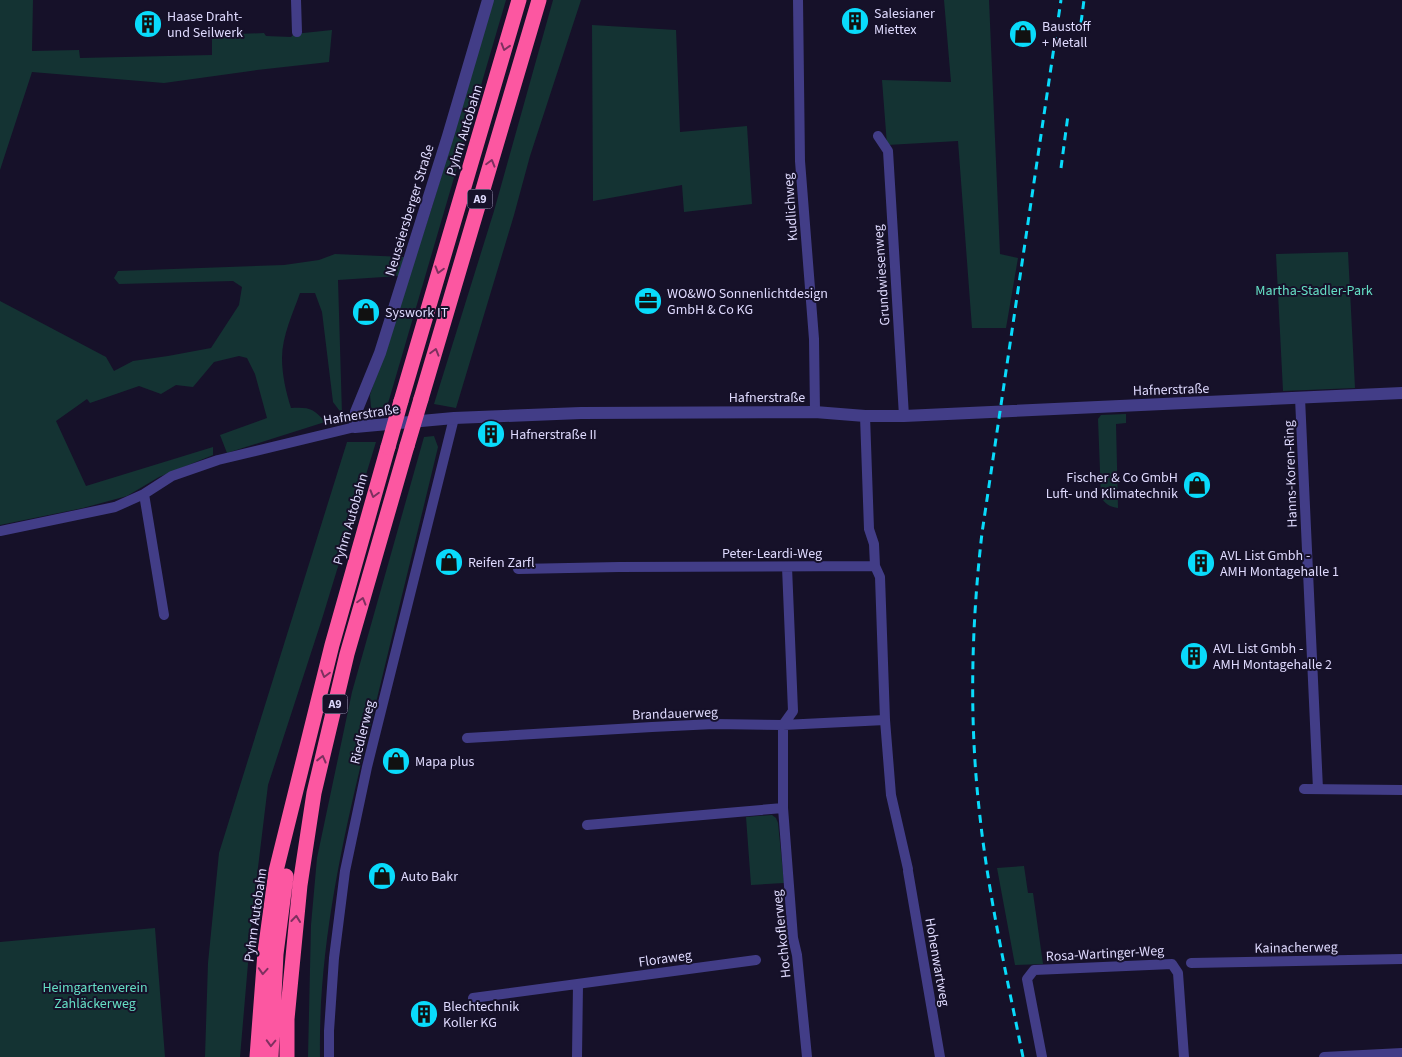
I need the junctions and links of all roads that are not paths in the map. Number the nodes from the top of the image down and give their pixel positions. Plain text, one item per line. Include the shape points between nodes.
1 (296, 0) edge
2 (488, 0) edge
3 (519, 0) edge
4 (539, 0) edge
5 (798, 0) edge
6 (297, 32) dead end
7 (878, 136) dead end
8 (1402, 393) edge
9 (1300, 398) junction
10 (815, 412) junction
11 (865, 416) junction
12 (904, 416) junction
13 (454, 418) junction
14 (355, 427) junction
15 (144, 494) junction
16 (0, 532) edge
17 (875, 566) junction
18 (787, 567) junction
19 (518, 568) dead end
20 (164, 615) dead end
21 (885, 720) junction
22 (783, 725) junction
23 (468, 738) dead end
24 (1304, 789) dead end
25 (1318, 789) junction
26 (1402, 790) edge
27 (291, 807) junction
28 (783, 808) junction
29 (587, 825) dead end
30 (1402, 959) edge
31 (756, 960) dead end
32 (1190, 963) dead end
33 (578, 985) junction
34 (473, 998) dead end
35 (1402, 1053) edge
36 (257, 1057) edge
37 (271, 1057) edge
38 (286, 1057) edge
39 (329, 1057) edge
40 (577, 1057) edge
41 (807, 1057) edge
42 (940, 1057) edge
43 (1042, 1057) edge
44 (1184, 1057) edge
45 (1324, 1057) edge

1 - 6 street
2 - 14 street, Neuseiersberger Straße via 380,353 356,412
3 -> 27 highway, Pyhrn Autobahn / A9, bridge via 388,447
38 -> 4 highway, A9, bridge via 300,885 314,793 348,654 407,446
5 - 10 street, Kudlichweg via 800,161 814,339
7 - 12 street, Grundwiesenweg via 888,151
8 - 9 street, Hafnerstraße
9 - 12 street, Hafnerstraße
9 - 25 street, Hanns-Koren-Ring
10 - 11 street, Hafnerstraße
10 - 13 street, Hafnerstraße via 581,413
11 - 12 street, Hafnerstraße
11 - 17 street via 869,529 874,544
13 - 14 street, Hafnerstraße
13 - 39 street, Riedlerweg via 345,871 334,958
14 - 15 street, Hafnerstraße via 218,460 172,476
15 - 16 street, Hafnerstraße via 115,508
15 - 20 street
17 - 18 street, Peter-Leardi-Weg
17 - 21 street via 880,577
18 - 19 street, Peter-Leardi-Weg
18 - 22 street, Hochkoflerweg via 792,711
21 - 22 street, Brandauerweg
21 - 42 street, Hohenwartweg via 891,795 908,870
22 - 23 street, Brandauerweg via 714,724
22 - 28 street, Hochkoflerweg
24 - 25 street
25 - 26 street
27 -> 36 highway, Pyhrn Autobahn / A9 via 276,871 265,952
27 -> 37 highway via 276,954
28 - 29 street
28 - 41 street, Hochkoflerweg via 793,938
30 - 32 street, Kainacherweg
31 - 33 street, Floraweg
33 - 34 street, Floraweg
33 - 40 street
35 - 45 street
43 - 44 street, Rosa-Wartinger-Weg via 1027,979 1034,970 1172,964 1178,973

